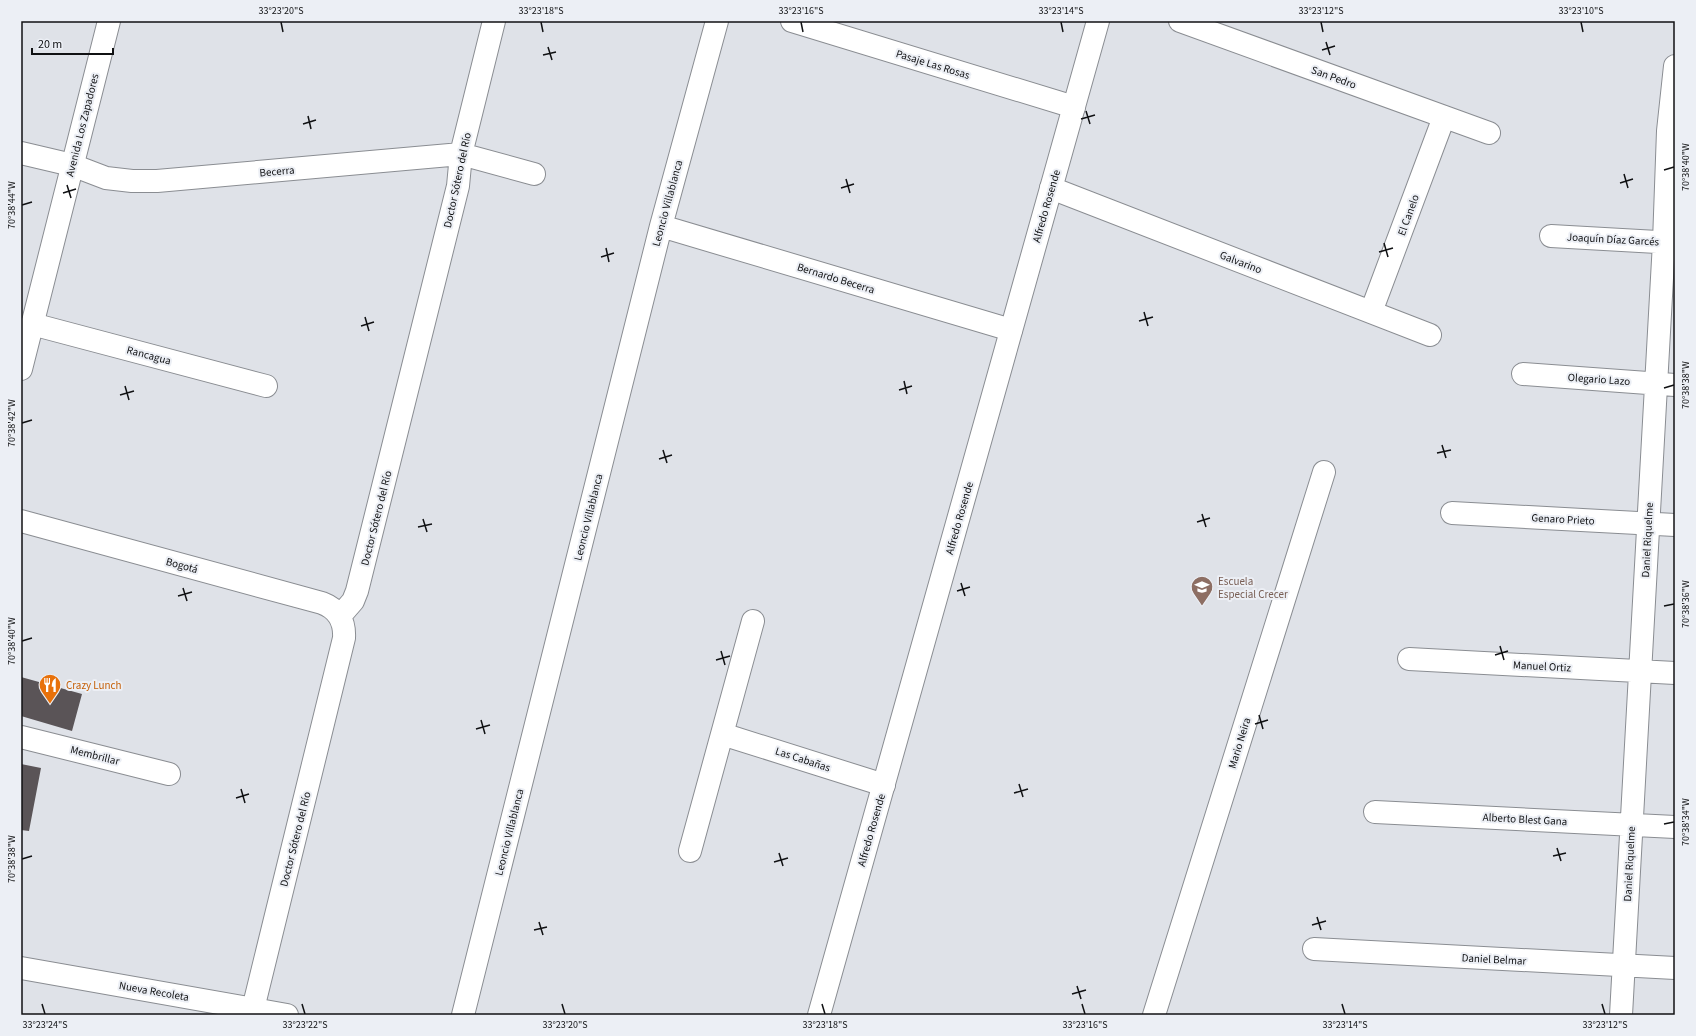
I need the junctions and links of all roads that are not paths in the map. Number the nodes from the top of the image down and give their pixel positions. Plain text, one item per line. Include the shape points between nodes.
1 (109, 21) edge
2 (494, 21) edge
3 (717, 21) edge
4 (792, 21) edge
5 (1098, 21) edge
6 (1180, 21) edge
7 (1675, 66) edge
8 (1074, 107) junction
9 (1673, 108) edge
10 (1444, 117) junction
11 (1489, 133) dead end
12 (21, 153) edge
13 (461, 154) junction
14 (72, 165) junction
15 (534, 174) dead end
16 (1051, 188) junction
17 (661, 226) junction
18 (1551, 236) dead end
19 (1669, 243) edge
20 (1372, 312) junction
21 (32, 324) junction
22 (1011, 330) junction
23 (1430, 335) dead end
24 (21, 369) edge
25 (1523, 374) dead end
26 (1665, 384) edge
27 (266, 386) dead end
28 (1324, 472) dead end
29 (1452, 513) dead end
30 (21, 521) edge
31 (1648, 523) junction
32 (1675, 525) edge
33 (340, 616) junction
34 (753, 621) dead end
35 (1409, 659) dead end
36 (1640, 671) junction
37 (1675, 673) edge
38 (722, 734) junction
39 (21, 737) edge
40 (169, 774) dead end
41 (884, 785) junction
42 (1375, 812) dead end
43 (1632, 825) junction
44 (1675, 827) edge
45 (690, 851) dead end
46 (1314, 949) dead end
47 (1624, 966) junction
48 (21, 968) edge
49 (1675, 968) edge
50 (253, 1009) junction
51 (287, 1015) edge
52 (462, 1015) edge
53 (819, 1015) edge
54 (1154, 1015) edge
55 (1621, 1015) edge

1 - 14 street, Avenida Los Zapadores
2 - 13 street, Doctor Sótero del Río
3 - 17 street, Leoncio Villablanca
4 - 8 street, Pasaje Las Rosas
5 - 8 street, Alfredo Rosende
6 - 10 street, San Pedro
7 - 9 street, Daniel Riquelme
8 - 16 street, Alfredo Rosende
9 - 19 street, Daniel Riquelme
10 - 11 street, San Pedro
10 - 20 street, El Canelo
12 - 14 street, Becerra
13 - 14 street, Becerra via 132,182 106,178
13 - 15 street, Becerra
13 - 33 street, Doctor Sótero del Río via 458,186 357,591
14 - 21 street, Avenida Los Zapadores
16 - 20 street, Galvarino
16 - 22 street, Alfredo Rosende
17 - 22 street, Bernardo Becerra
17 - 52 street, Leoncio Villablanca
18 - 19 street, Joaquín Díaz Garcés
19 - 26 street, Daniel Riquelme
20 - 23 street, Galvarino
21 - 24 street, Avenida Los Zapadores
21 - 27 street, Rancagua
22 - 41 street, Alfredo Rosende
25 - 26 street, Olegario Lazo
26 - 31 street, Daniel Riquelme
28 - 54 street, Mario Neira
29 - 31 street, Genaro Prieto
30 - 33 street, Bogotá via 322,603
31 - 32 street, Genaro Prieto
31 - 36 street, Daniel Riquelme
33 - 50 street, Doctor Sótero del Río via 345,630 344,638
34 - 38 street
35 - 36 street, Manuel Ortiz
36 - 37 street, Manuel Ortiz
36 - 43 street, Daniel Riquelme
38 - 41 street, Las Cabañas
38 - 45 street
39 - 40 street, Membrillar
41 - 53 street, Alfredo Rosende
42 - 43 street, Alberto Blest Gana
43 - 44 street, Alberto Blest Gana
43 - 47 street, Daniel Riquelme
46 - 47 street, Daniel Belmar
47 - 49 street, Daniel Belmar
47 - 55 street, Daniel Riquelme
48 - 50 street, Nueva Recoleta
50 - 51 street, Nueva Recoleta

